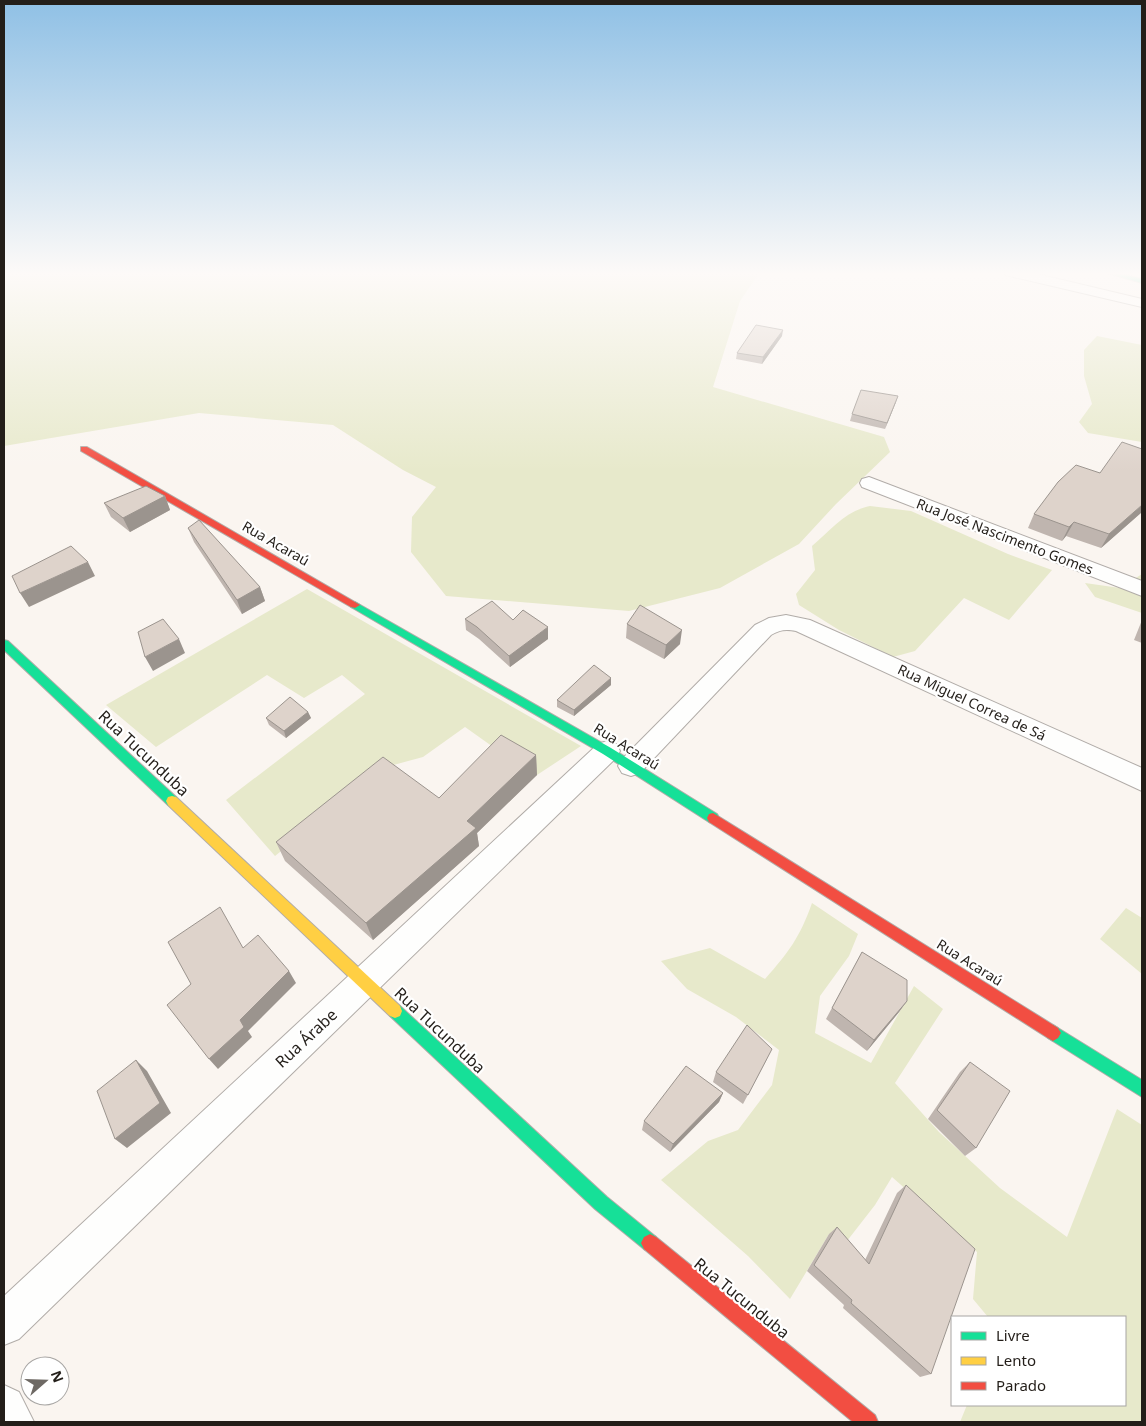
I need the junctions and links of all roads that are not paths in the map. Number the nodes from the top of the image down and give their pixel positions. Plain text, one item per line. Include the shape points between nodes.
1 (84, 449) dead end
2 (869, 483) dead end
3 (1142, 589) edge
4 (4, 644) edge
5 (619, 758) junction
6 (1142, 780) edge
7 (365, 982) junction
8 (1142, 1089) edge
9 (6, 1317) edge
10 (4, 1407) edge
11 (12, 1422) edge
12 (868, 1422) edge

1 - 5 main road, Rua Acaraú
2 - 3 street, Rua José Nascimento Gomes
4 - 7 main road, Rua Tucunduba
5 - 6 street, Rua Miguel Correa de Sá via 763,630 779,622 802,625
5 - 7 street, Rua Árabe
5 - 8 main road, Rua Acaraú
7 - 9 street, Rua Árabe
7 - 12 main road, Rua Tucunduba via 601,1203
10 - 11 street

